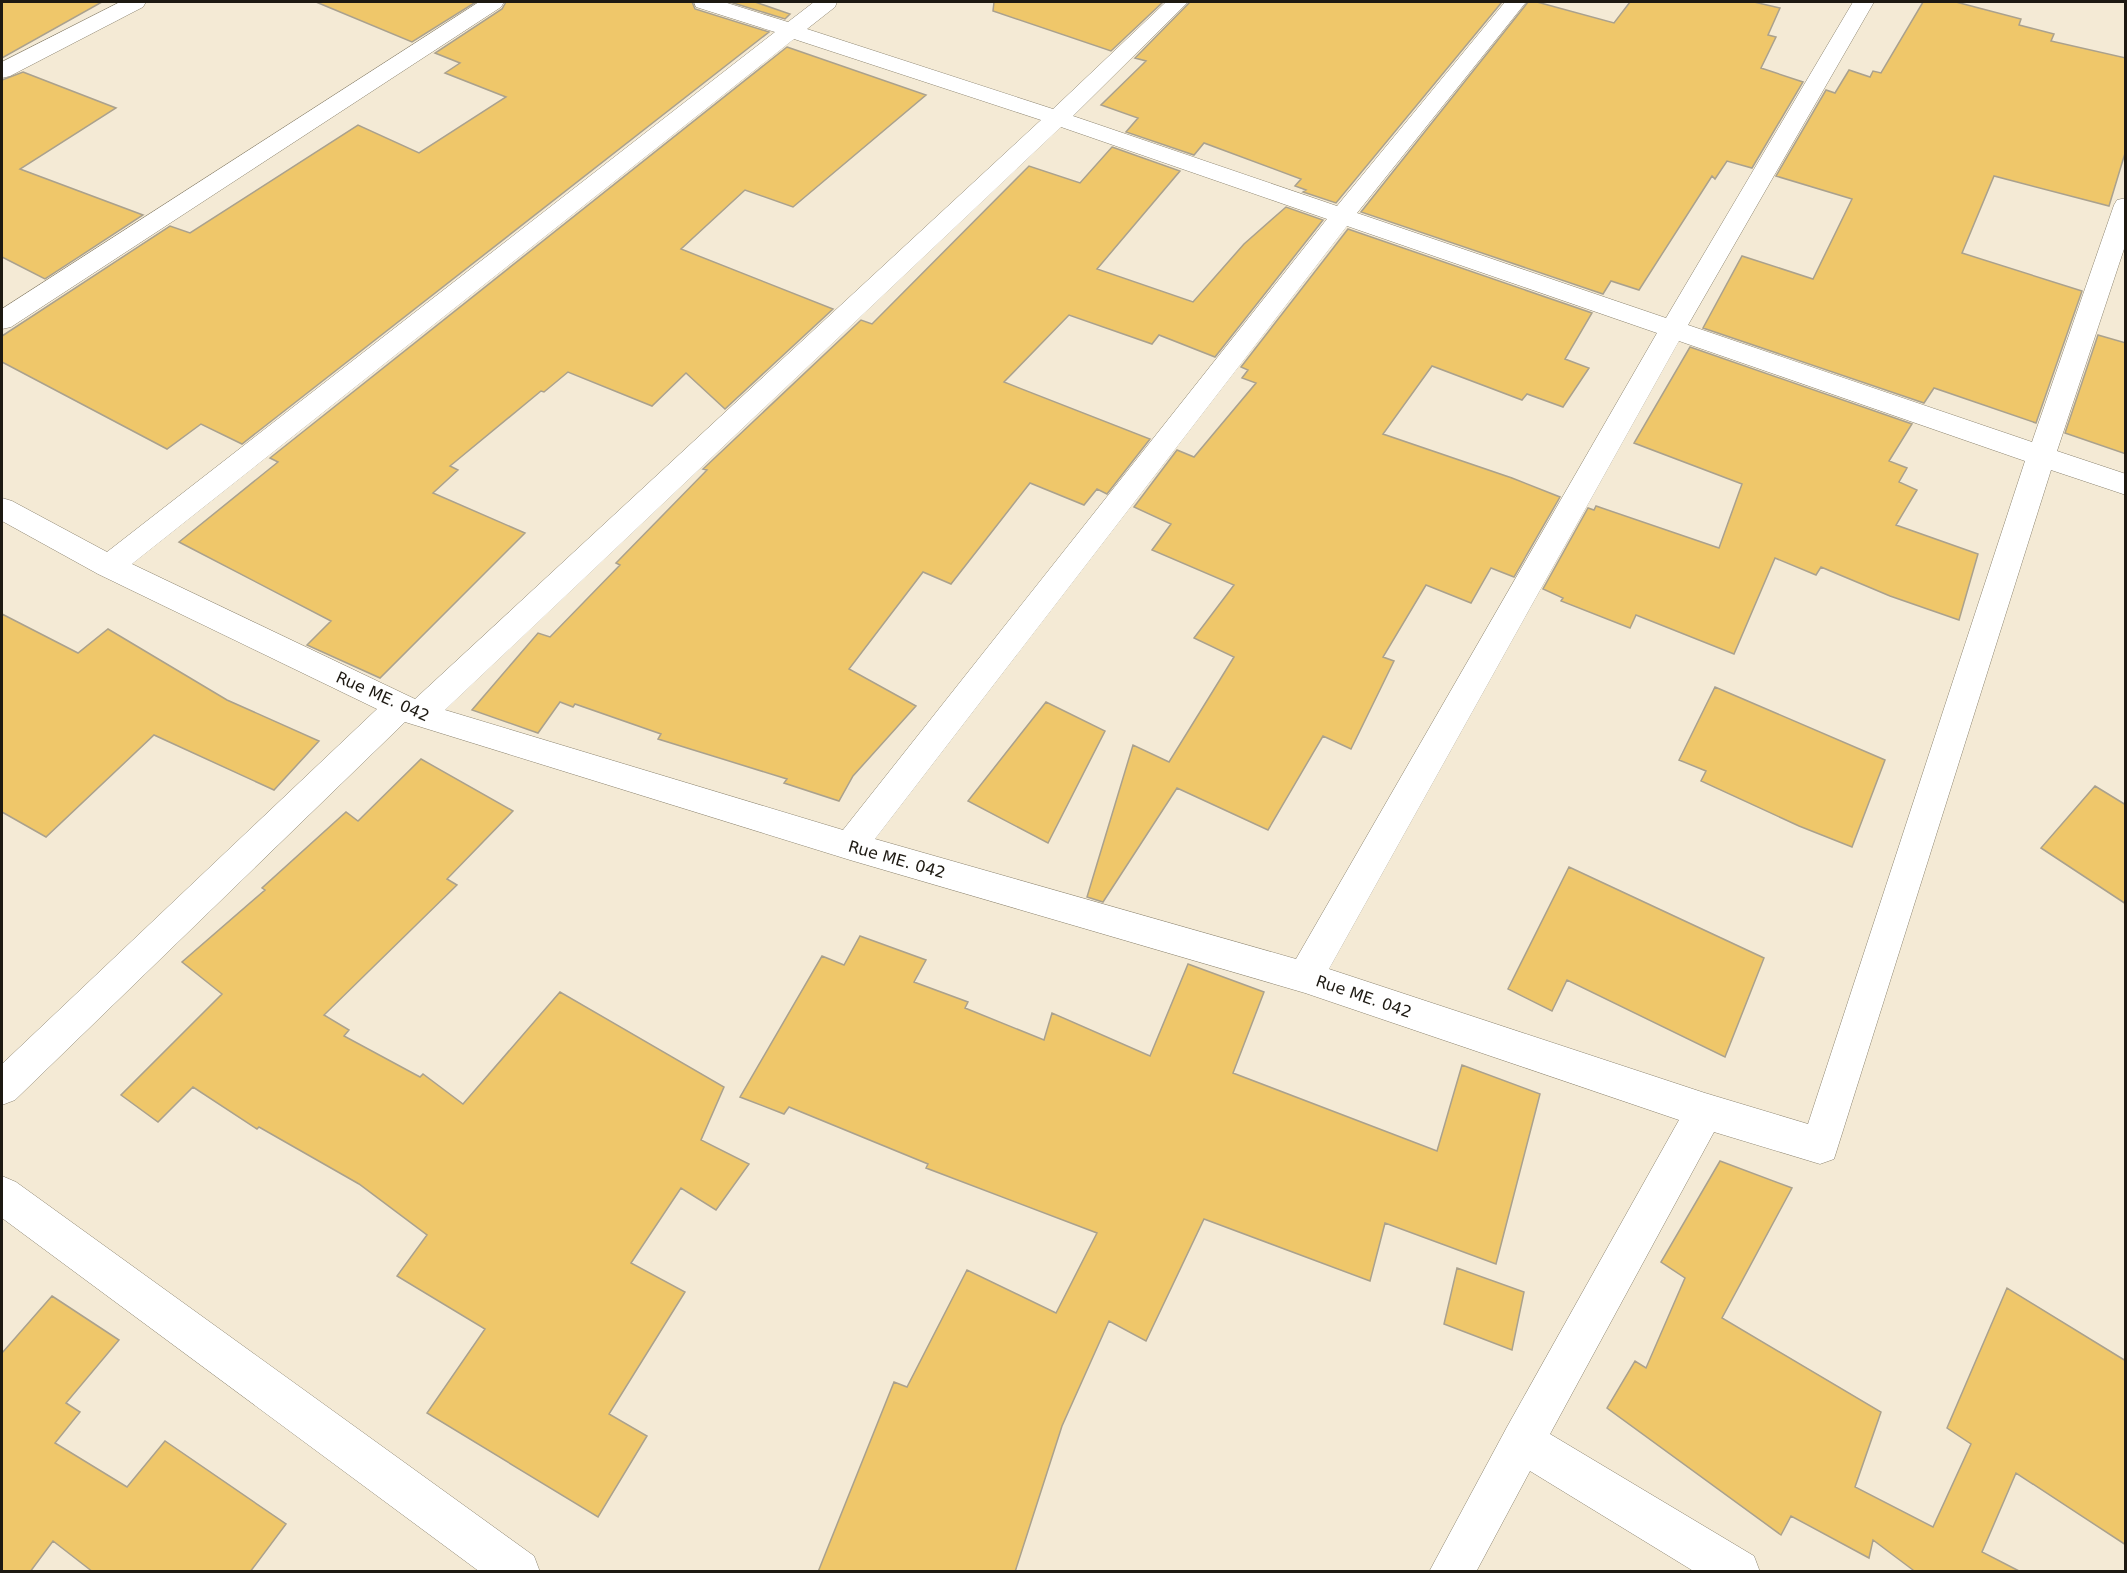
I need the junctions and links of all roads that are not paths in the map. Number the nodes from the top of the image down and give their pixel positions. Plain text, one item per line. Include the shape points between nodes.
1 (135, 2) edge
2 (493, 2) edge
3 (704, 2) edge
4 (827, 2) edge
5 (1178, 2) edge
6 (1516, 2) edge
7 (1864, 2) edge
8 (790, 31) junction
9 (2, 70) edge
10 (1058, 118) junction
11 (2126, 205) edge
12 (1341, 217) junction
13 (2, 321) edge
14 (1672, 330) junction
15 (2041, 456) junction
16 (2126, 485) edge
17 (2, 508) edge
18 (109, 566) junction
19 (410, 711) junction
20 (850, 846) junction
21 (1305, 977) junction
22 (2, 1089) edge
23 (1705, 1111) junction
24 (2, 1196) edge
25 (1522, 1442) junction
26 (518, 1572) edge
27 (1451, 1572) edge
28 (1738, 1572) edge

1 - 9 street
2 - 13 street
3 - 8 street
4 - 8 street
5 - 10 street
6 - 12 street
7 - 14 street
8 - 10 street
8 - 18 street
10 - 12 street
10 - 19 street
11 - 15 street
12 - 14 street
12 - 20 street
14 - 15 street
14 - 21 street
15 - 16 street
15 - 23 street, Rue ME. 042 via 1820,1146
17 - 18 street, Rue ME. 042
18 - 19 street, Rue ME. 042
19 - 20 street, Rue ME. 042
19 - 22 street
20 - 21 street, Rue ME. 042
21 - 23 street, Rue ME. 042
23 - 25 street
24 - 26 street
25 - 27 street
25 - 28 street

